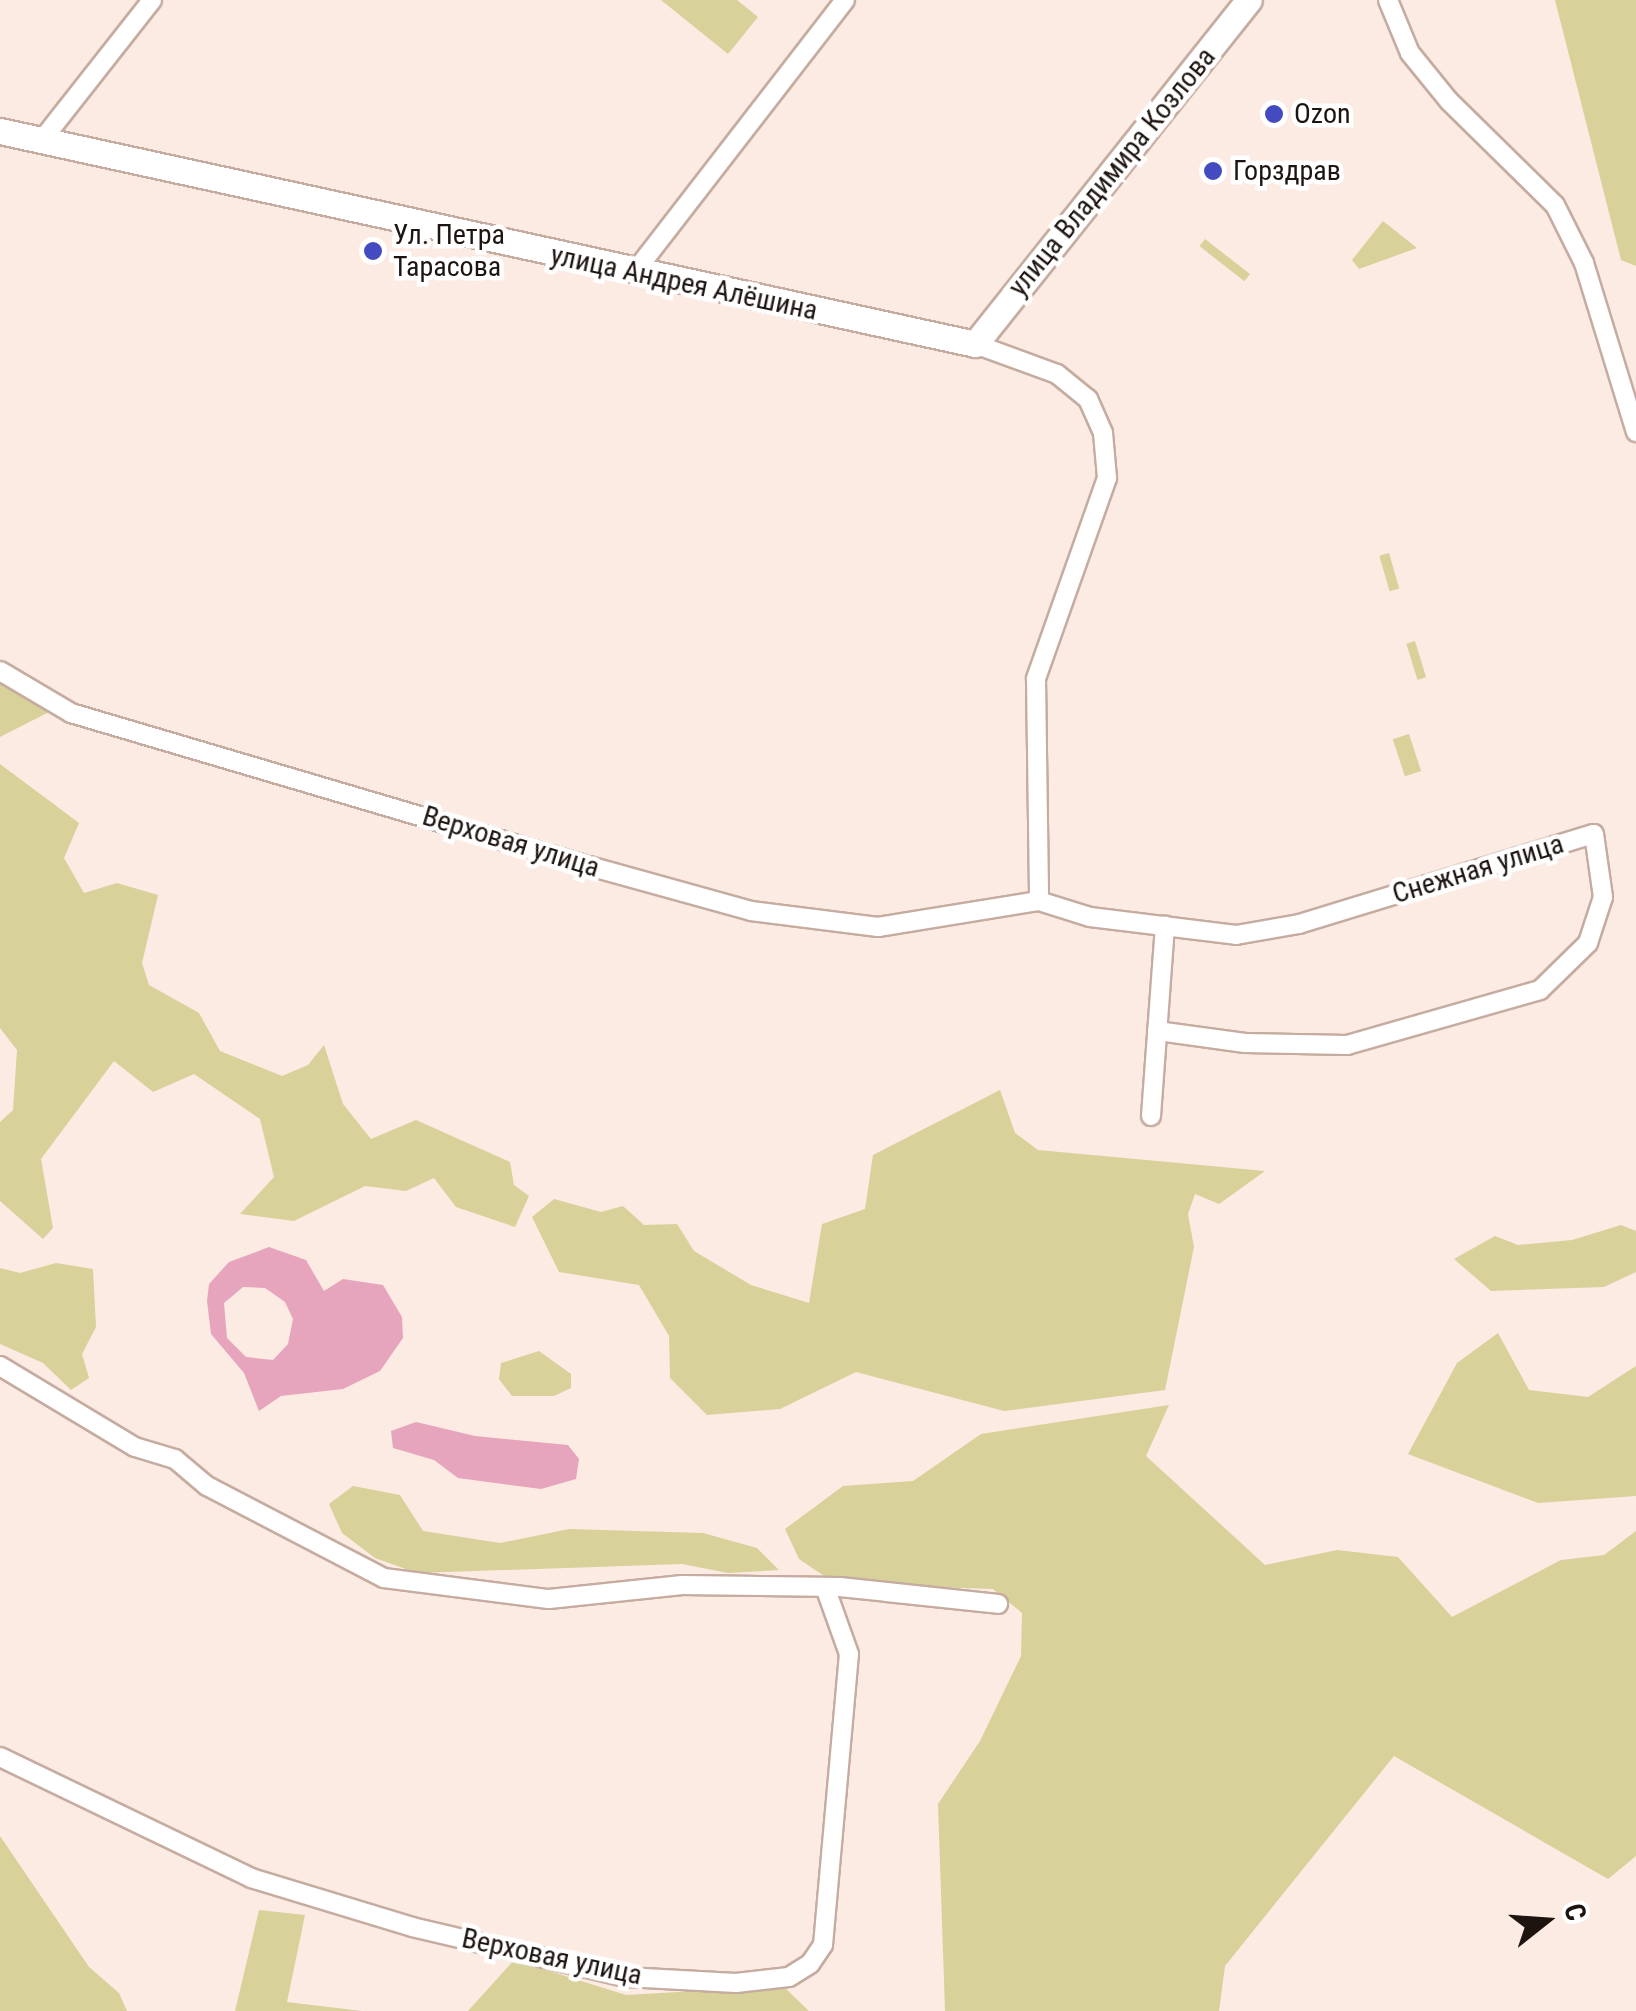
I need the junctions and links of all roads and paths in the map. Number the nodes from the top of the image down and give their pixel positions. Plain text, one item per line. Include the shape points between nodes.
1 (152, 0) edge
2 (844, 0) edge
3 (1249, 0) edge
4 (1388, 0) edge
5 (0, 131) edge
6 (42, 140) junction
7 (634, 273) junction
8 (975, 344) junction
9 (1636, 432) edge
10 (0, 671) edge
11 (1038, 902) junction
12 (1165, 926) junction
13 (1157, 1031) junction
14 (1151, 1116) dead end
15 (0, 1366) edge
16 (824, 1587) junction
17 (998, 1604) dead end
18 (0, 1758) edge

1 - 6 street
2 - 7 street
3 - 8 street, улица Владимира Козлова
4 - 9 street via 1420,65 1555,205 1584,263
5 - 6 street, улица Андрея Алёшина
6 - 7 street, улица Андрея Алёшина
7 - 8 street, улица Андрея Алёшина
8 - 11 street via 1057,374 1088,399 1103,433 1107,478 1036,679
10 - 11 street, Верховая улица via 72,713 751,911 878,927
11 - 12 street, Снежная улица via 1090,917
12 - 13 street
12 - 13 street, Снежная улица via 1236,935 1298,924 1594,834 1601,868 1602,897 1588,944 1540,990 1348,1045 1245,1043
13 - 14 street
15 - 16 street via 135,1447 175,1458 207,1486 384,1578 549,1599 682,1585
16 - 17 street
16 - 18 street, Верховая улица via 850,1654 823,1945 789,1977 626,1977 412,1926 251,1878

